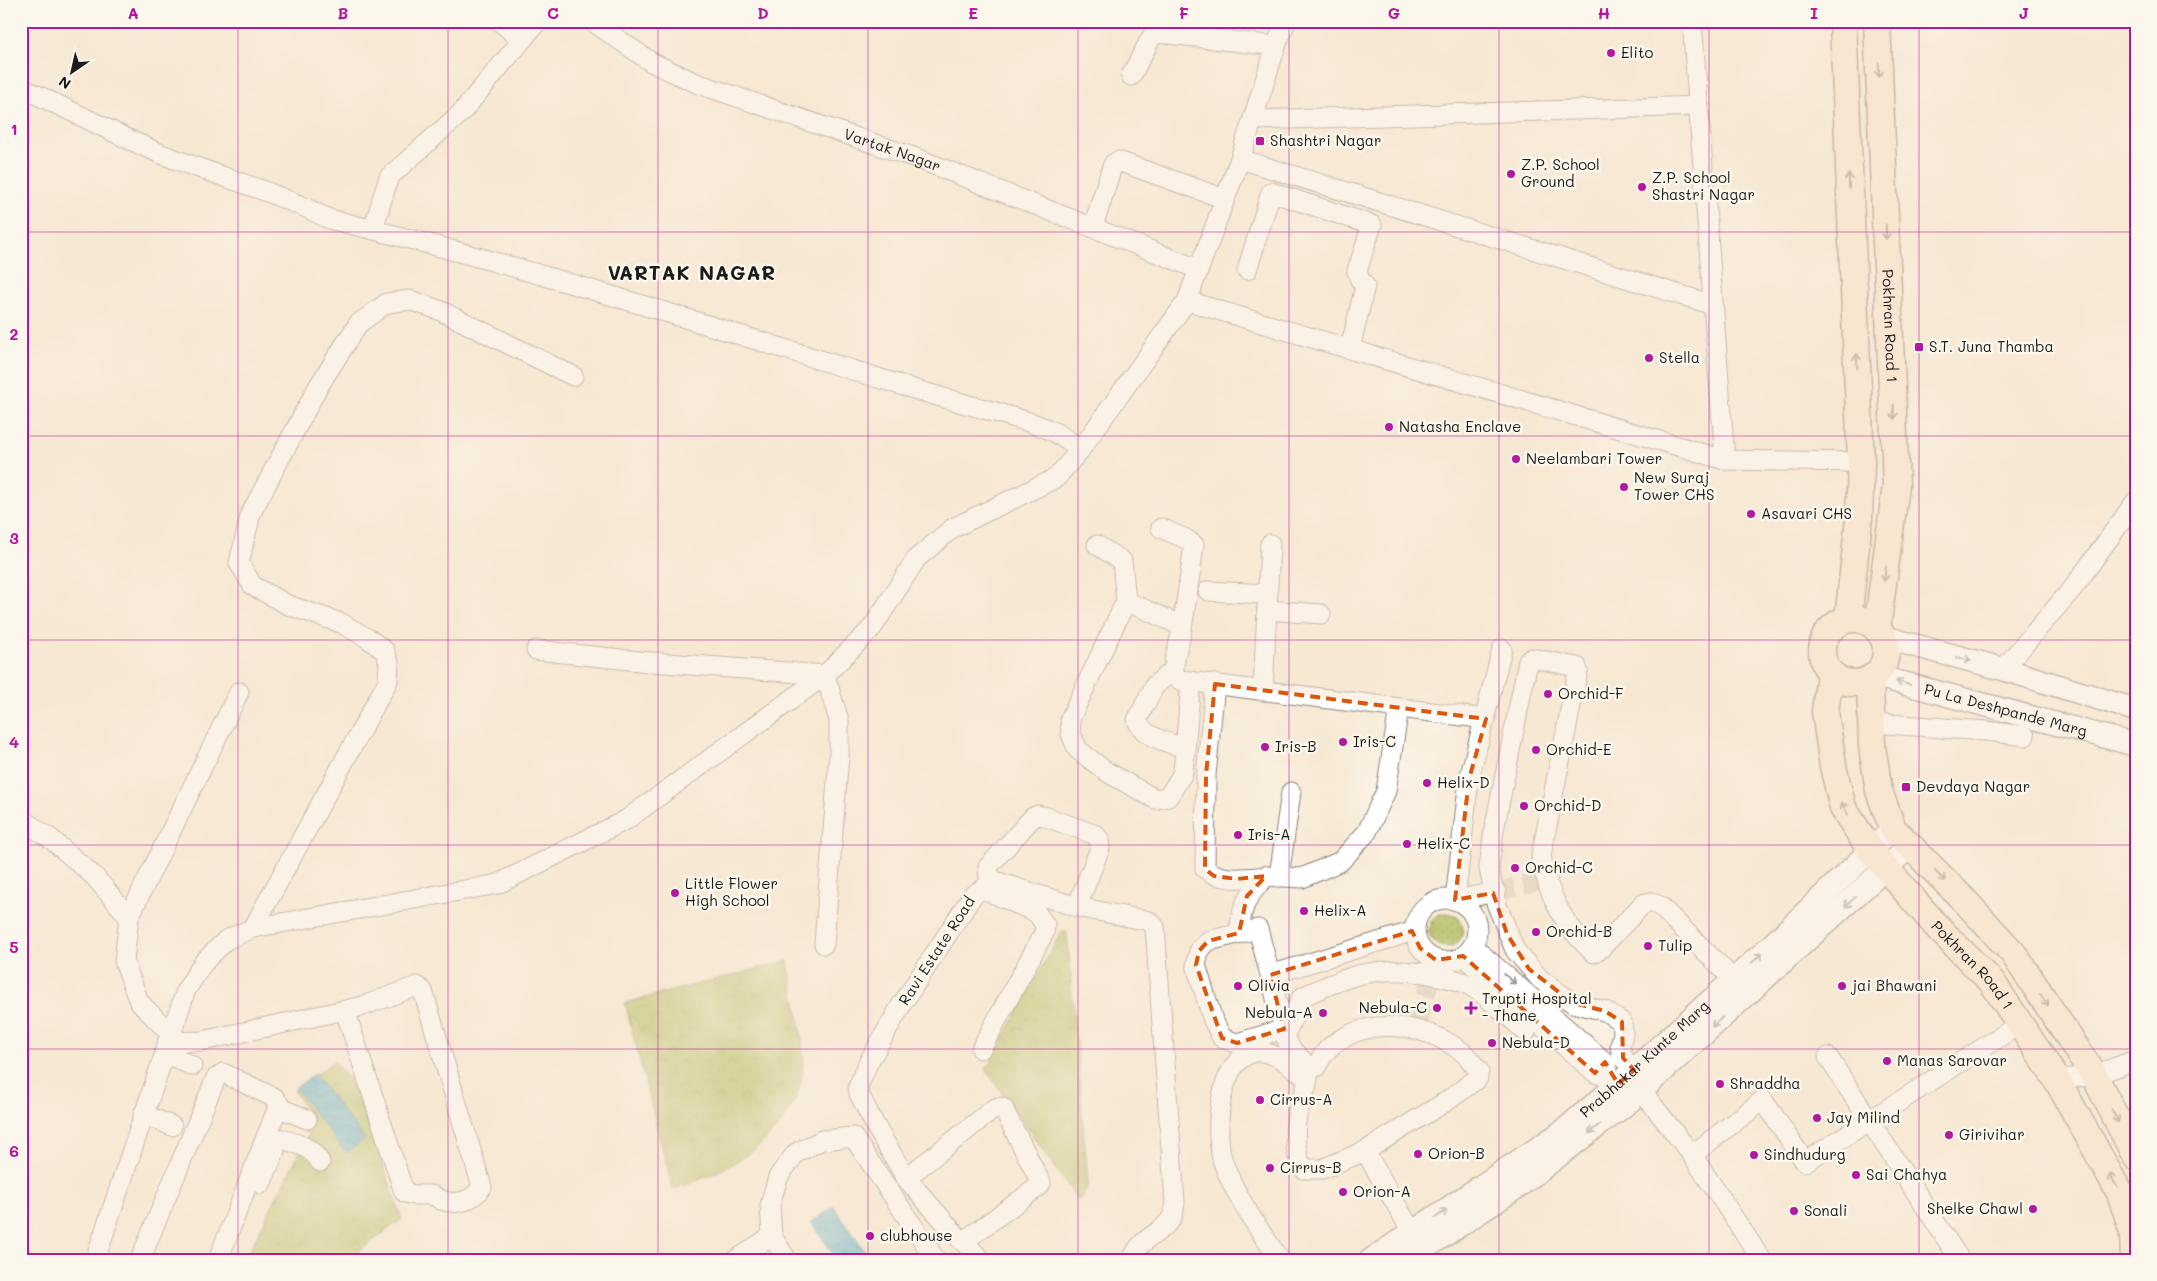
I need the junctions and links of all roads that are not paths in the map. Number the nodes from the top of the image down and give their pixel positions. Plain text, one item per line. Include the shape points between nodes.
1 (499, 21) edge
2 (538, 21) edge
3 (592, 21) edge
4 (1286, 21) edge
5 (1692, 21) edge
6 (1843, 21) edge
7 (1877, 21) edge
8 (522, 40) junction
9 (1276, 46) junction
10 (1131, 76) dead end
11 (21, 88) edge
12 (1699, 106) junction
13 (1254, 120) junction
14 (1240, 159) junction
15 (1278, 170) junction
16 (1271, 192) junction
17 (1225, 199) junction
18 (1380, 202) junction
19 (1372, 225) junction
20 (1093, 227) junction
21 (373, 229) junction
22 (1198, 269) junction
23 (1247, 270) dead end
24 (1188, 301) junction
25 (1714, 305) junction
26 (1350, 349) junction
27 (573, 376) dead end
28 (1080, 450) junction
29 (1725, 460) junction
30 (1861, 462) junction
31 (2136, 501) edge
32 (1161, 528) dead end
33 (1270, 544) dead end
34 (1097, 545) dead end
35 (1208, 591) dead end
36 (1126, 601) junction
37 (1268, 602) junction
38 (1321, 614) dead end
39 (1848, 619) junction
40 (1182, 626) junction
41 (1880, 633) junction
42 (1502, 649) dead end
43 (536, 650) dead end
44 (2002, 669) junction
45 (1174, 670) junction
46 (1830, 673) junction
47 (825, 675) junction
48 (1873, 678) junction
49 (1191, 682) junction
50 (1215, 684) junction
51 (1263, 691) junction
52 (239, 692) dead end
53 (1399, 708) junction
54 (2136, 710) edge
55 (1486, 719) junction
56 (1872, 723) junction
57 (2025, 736) dead end
58 (2136, 745) edge
59 (1186, 749) junction
60 (1291, 792) dead end
61 (21, 819) edge
62 (1902, 838) junction
63 (1878, 860) junction
64 (1272, 877) junction
65 (1494, 892) junction
66 (1455, 900) junction
67 (1077, 907) junction
68 (129, 917) junction
69 (253, 928) junction
70 (1414, 930) junction
71 (1239, 934) junction
72 (824, 944) dead end
73 (1468, 952) junction
74 (1270, 975) junction
75 (1740, 987) junction
76 (345, 1010) junction
77 (2020, 1024) junction
78 (1526, 1032) dead end
79 (167, 1042) junction
80 (982, 1049) dead end
81 (1828, 1057) dead end
82 (2136, 1060) edge
83 (192, 1066) dead end
84 (2094, 1075) junction
85 (1617, 1076) junction
86 (2057, 1080) junction
87 (277, 1107) junction
88 (143, 1114) junction
89 (307, 1120) dead end
90 (1870, 1121) junction
91 (172, 1126) dead end
92 (271, 1143) junction
93 (1365, 1151) junction
94 (1692, 1155) junction
95 (2136, 1157) edge
96 (320, 1162) dead end
97 (906, 1178) junction
98 (772, 1236) junction
99 (964, 1242) junction
100 (1414, 1247) edge
101 (220, 1254) edge
102 (1752, 1256) edge
103 (95, 1260) edge
104 (140, 1260) edge
105 (736, 1260) edge
106 (787, 1260) edge
107 (936, 1260) edge
108 (982, 1260) edge
109 (1132, 1260) edge
110 (1280, 1260) edge
111 (1371, 1260) edge
112 (1960, 1260) edge
113 (2134, 1260) edge

1 - 8 street
2 - 8 street
3 - 20 street, Vartak Nagar via 650,62 696,83 916,158
4 - 9 street
5 - 12 street
30 -> 6 main road
7 -> 41 main road, Pokhran Road 1 via 1896,485
8 - 21 street via 461,114 389,177
9 - 10 street via 1160,33 1152,36
9 - 13 street
11 - 21 street via 160,153 302,205 329,219
12 - 13 street
12 - 25 street
13 - 14 street
14 - 15 street
14 - 17 street
15 - 16 street
15 - 18 street
16 - 19 street
16 - 23 street
17 - 20 street via 1118,161 1113,164
17 - 22 street
18 - 19 street
18 - 25 street
19 - 26 street via 1357,270 1365,286
20 - 22 street, Vartak Nagar
21 - 28 street via 1045,426 1070,440
22 - 24 street
24 - 26 street
24 - 28 street
25 - 29 street
26 - 29 street
27 - 69 street via 439,310 410,300 388,303 358,324 318,387 251,513 239,564 253,586 288,605 341,623 385,651 389,663 388,681
28 - 47 street via 1056,478 953,528 917,558 872,628
29 - 30 street
30 - 39 main road via 1859,519
31 - 44 street via 2073,588
32 - 40 street via 1194,545
33 - 37 street
34 - 36 street via 1122,561
35 - 37 street
36 - 40 street
36 - 59 street via 1070,719 1071,734 1078,750 1106,772 1155,799 1172,792 1183,774
37 - 38 street
37 - 51 street
39 - 41 main road via 1869,622
39 - 46 main road via 1830,629 1824,639 1822,660
40 - 45 street
41 -> 44 street
41 - 48 main road via 1886,647 1886,658
42 - 55 street
43 - 47 street
44 - 54 street
45 - 49 street via 1174,676
45 - 59 street via 1155,685 1137,720 1147,734
46 - 48 main road via 1845,683 1856,684
63 -> 46 main road, Pokhran Road 1 via 1843,808 1825,712
47 - 69 street via 626,820 498,884
47 - 72 street via 839,720 839,755
48 - 56 main road
58 -> 48 street, Pu La Deshpande Marg
49 - 50 street
49 - 59 street
50 - 51 street
50 - 64 street via 1206,775 1205,868 1214,876 1237,879
51 - 53 street
52 - 68 street
53 - 55 street
53 - 64 street via 1386,791 1367,832 1341,861 1302,878
55 - 66 street via 1469,779
56 - 57 street
56 - 62 main road via 1879,791
60 - 64 street
61 - 68 street via 51,839 94,876
62 - 63 street, Prabhakar Kunte Marg
62 -> 84 main road via 2013,953
63 - 75 street, Prabhakar Kunte Marg
63 - 77 main road, Pokhran Road 1 via 1939,929 1992,982
64 - 71 street via 1247,896
65 - 66 street
65 - 75 street via 1488,868 1528,661 1532,658 1577,667 1541,856 1543,880 1554,902 1578,939 1597,951 1643,904 1651,902 1660,906
65 - 85 street via 1507,934 1529,969 1574,1003 1605,1011 1622,1022 1620,1046 1623,1058
66 - 70 street via 1445,898 1427,905 1420,912
66 - 73 street via 1464,904 1476,919 1477,938
67 - 67 street via 1100,848 1099,839 1096,835 1044,816 1033,817 988,868 989,879
67 - 109 street via 1150,922 1155,927 1175,1203 1172,1217 1147,1238
68 - 79 street via 124,961 139,1002
69 - 79 street via 226,940 203,963 186,990
70 - 73 street via 1420,948 1434,966
70 - 74 street
71 - 74 street via 1258,929
71 - 74 street via 1208,941 1198,951 1196,965 1222,1038 1237,1043 1284,1029
73 - 85 street
75 - 85 street, Prabhakar Kunte Marg
76 - 76 street via 417,986 424,991 482,1187 475,1196 457,1203 432,1195 412,1196 404,1192
76 - 79 street via 197,1042
77 - 86 main road, Pokhran Road 1
77 - 90 street
78 - 93 street via 1473,987 1451,978 1412,971 1372,971 1334,982 1302,997 1285,1035 1290,1048 1310,1068 1316,1067 1327,1050 1343,1038 1393,1025 1417,1026 1438,1037 1462,1052 1478,1074 1447,1101
79 - 83 street
79 - 88 street
80 - 97 street, Ravi Estate Road via 1044,933 1045,925 1038,913 983,889 968,902 902,1004 859,1080 859,1094
81 - 90 street
82 - 84 street
84 - 86 street
84 -> 95 main road
85 - 94 street
85 - 100 street, Prabhakar Kunte Marg via 1562,1132
113 -> 86 main road, Pokhran Road 1 via 2133,1232 2120,1193
87 - 89 street
87 - 92 street
87 - 104 street via 279,1104 275,1098 223,1073 216,1078
88 - 91 street
88 - 103 street
90 - 94 street via 1805,1162 1763,1100
90 - 112 street
92 - 96 street via 298,1143 315,1153
92 - 101 street
93 - 100 street
93 - 110 street via 1322,1169 1304,1168 1298,1162 1296,1128 1308,1078 1277,1057 1261,1052 1245,1056 1234,1068 1222,1090 1218,1123 1223,1163 1244,1205
94 - 102 street
97 - 99 street, Ravi Estate Road
97 - 99 street via 995,1108 1002,1108 1041,1183
98 - 105 street
98 - 106 street
98 - 107 street via 770,1205 778,1176 796,1153 822,1140 853,1137
99 - 108 street, Ravi Estate Road
100 - 111 street, Prabhakar Kunte Marg

